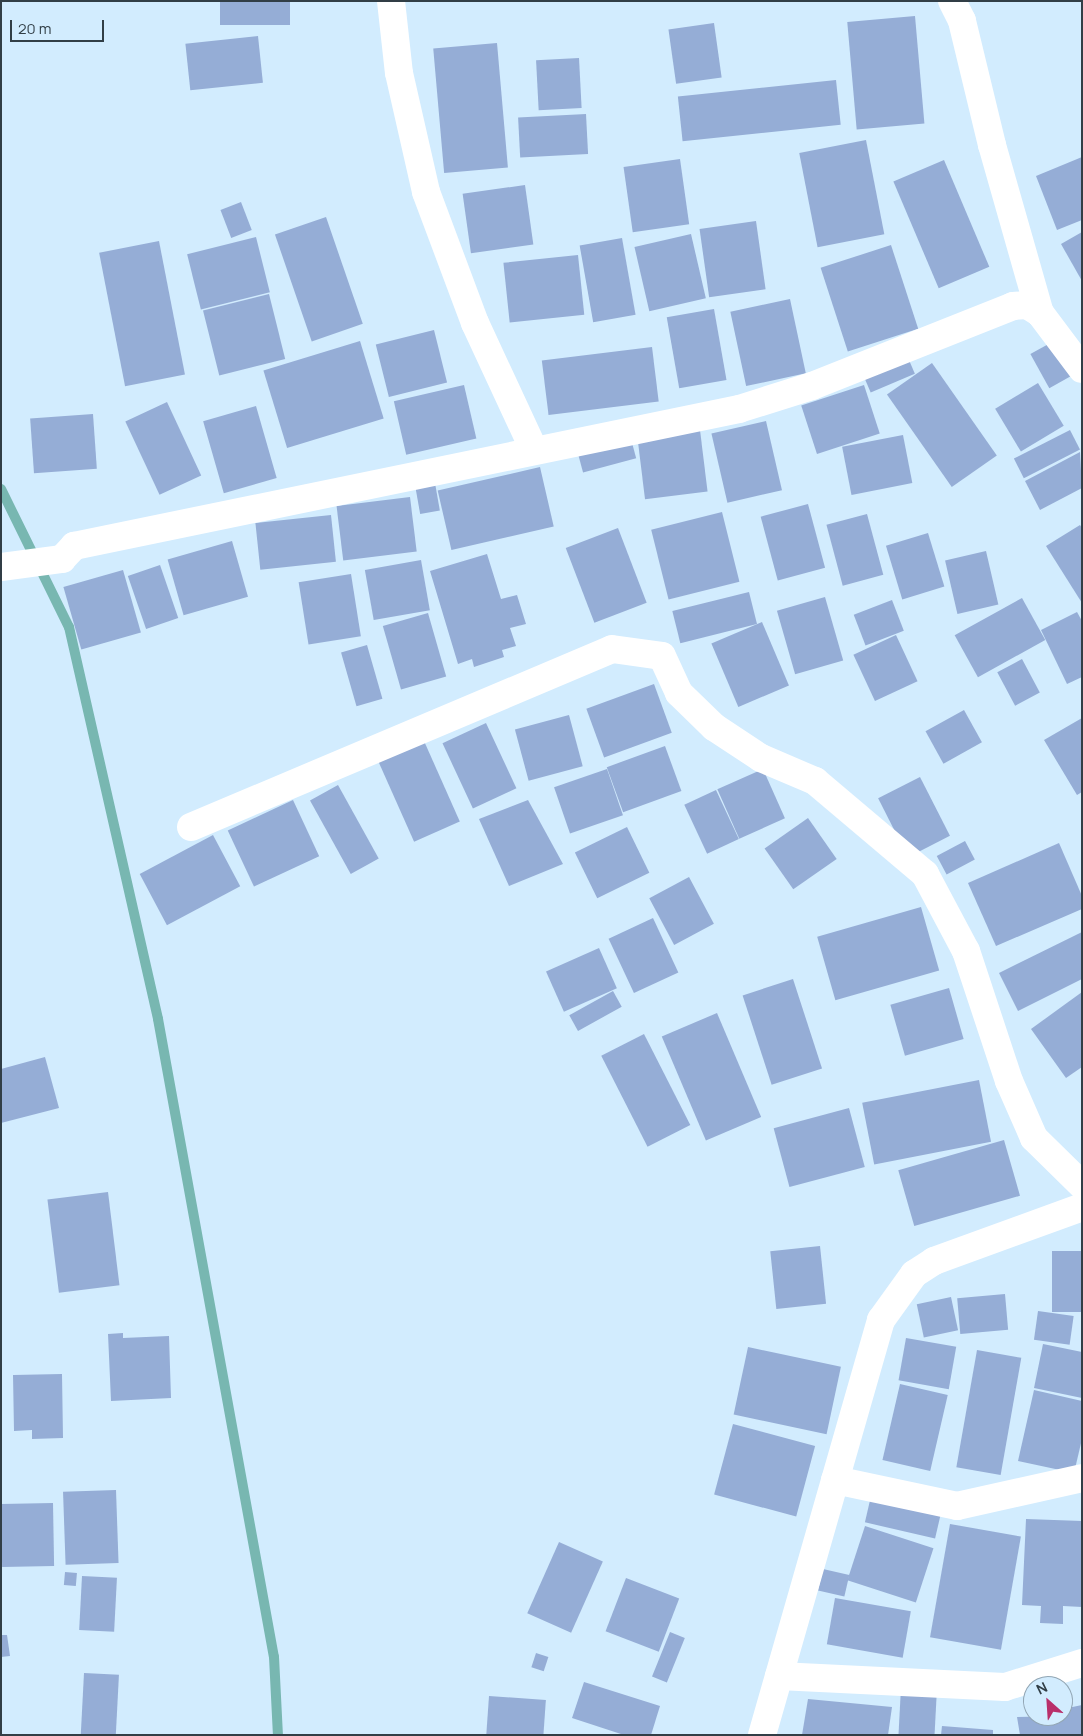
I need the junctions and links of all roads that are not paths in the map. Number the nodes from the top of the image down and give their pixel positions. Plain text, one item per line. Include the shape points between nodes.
1 (391, 1) edge
2 (952, 1) edge
3 (1040, 313) junction
4 (1082, 369) edge
5 (534, 450) junction
6 (8, 567) edge
7 (191, 826) dead end
8 (1082, 1185) edge
9 (1082, 1207) edge
10 (1082, 1478) edge
11 (835, 1480) junction
12 (1082, 1663) edge
13 (779, 1676) junction
14 (762, 1735) edge

1 - 5 street via 399,73 426,192 475,323
2 - 3 street via 962,20 992,145
3 - 4 street
3 - 5 street via 1027,305 1013,306 812,386 739,410
5 - 6 street via 74,546 62,559
7 - 8 street via 612,649 662,656 679,693 714,727 761,758 815,781 925,874 966,951 1009,1082 1034,1138
9 - 11 street via 934,1261 914,1274 881,1320
10 - 11 street via 957,1506
11 - 13 street
12 - 13 street via 1005,1687
13 - 14 street

